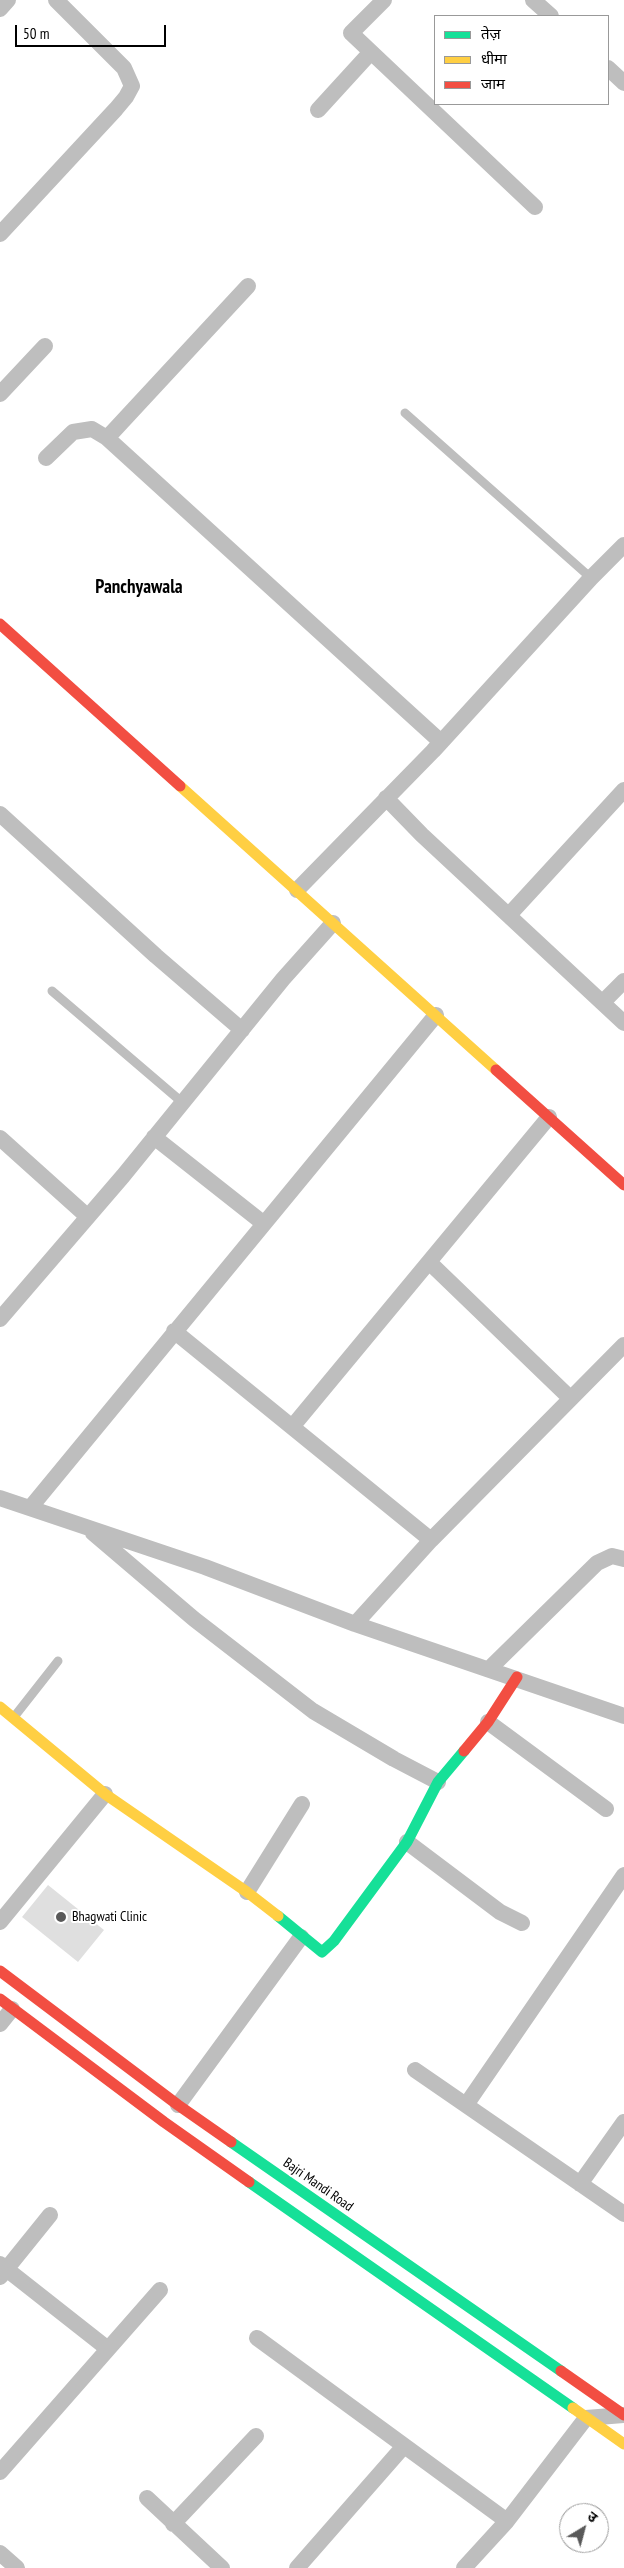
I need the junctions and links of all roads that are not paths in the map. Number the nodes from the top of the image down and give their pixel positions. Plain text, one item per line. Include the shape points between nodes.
1 (8, 0) edge
2 (56, 0) edge
3 (384, 0) edge
4 (533, 0) edge
5 (0, 8) edge
6 (550, 15) edge
7 (371, 52) junction
8 (609, 69) edge
9 (624, 83) edge
10 (318, 110) dead end
11 (535, 206) dead end
12 (0, 234) edge
13 (248, 286) dead end
14 (45, 346) dead end
15 (0, 394) edge
16 (406, 413) dead end
17 (107, 438) junction
18 (46, 458) dead end
19 (624, 545) edge
20 (591, 578) junction
21 (1, 626) edge
22 (440, 742) junction
23 (624, 790) edge
24 (386, 798) junction
25 (0, 814) edge
26 (297, 890) junction
27 (509, 914) junction
28 (333, 923) junction
29 (624, 981) edge
30 (52, 991) dead end
31 (603, 1002) junction
32 (436, 1015) junction
33 (624, 1023) edge
34 (242, 1030) junction
35 (183, 1103) junction
36 (549, 1117) junction
37 (154, 1137) junction
38 (0, 1138) edge
39 (624, 1185) edge
40 (88, 1217) junction
41 (263, 1223) junction
42 (429, 1262) junction
43 (0, 1319) edge
44 (174, 1331) junction
45 (621, 1353) edge
46 (570, 1398) junction
47 (292, 1427) junction
48 (0, 1498) edge
49 (30, 1508) junction
50 (85, 1526) junction
51 (430, 1540) junction
52 (624, 1560) edge
53 (355, 1624) junction
54 (58, 1661) dead end
55 (489, 1669) junction
56 (517, 1678) junction
57 (0, 1707) edge
58 (624, 1716) edge
59 (14, 1718) junction
60 (488, 1722) junction
61 (438, 1782) junction
62 (105, 1794) junction
63 (302, 1804) dead end
64 (606, 1809) dead end
65 (407, 1842) junction
66 (624, 1875) edge
67 (247, 1892) junction
68 (0, 1922) edge
69 (522, 1923) dead end
70 (301, 1937) junction
71 (0, 1971) edge
72 (6, 2004) edge
73 (0, 2024) edge
74 (414, 2070) dead end
75 (178, 2105) junction
76 (466, 2106) junction
77 (624, 2122) edge
78 (580, 2184) junction
79 (624, 2214) edge
80 (50, 2215) dead end
81 (2, 2270) edge
82 (160, 2290) dead end
83 (257, 2338) dead end
84 (108, 2349) junction
85 (624, 2415) edge
86 (586, 2418) junction
87 (256, 2436) dead end
88 (624, 2444) edge
89 (404, 2446) junction
90 (0, 2472) edge
91 (147, 2498) dead end
92 (508, 2521) junction
93 (173, 2524) junction
94 (0, 2553) edge
95 (17, 2568) edge
96 (222, 2568) edge
97 (297, 2568) edge
98 (464, 2568) edge

1 - 5 street
2 - 12 street via 124,68 132,86 116,109
3 - 7 street via 351,33
4 - 6 street
7 - 10 street
7 - 11 street
8 - 9 street
13 - 17 street
14 - 15 street
16 - 20 lane
17 - 18 street via 92,429 73,432
17 - 22 street
19 - 20 street
20 - 22 street
21 - 26 street
22 - 24 street
23 - 27 street
24 - 26 street
24 - 27 street
25 - 34 street
26 - 28 street
27 - 31 street
28 - 32 street
28 - 34 street
29 - 31 street
30 - 35 lane
31 - 33 street
32 - 36 street
32 - 41 street
34 - 35 street
35 - 37 street
36 - 39 street
36 - 42 street
37 - 40 street
37 - 41 street
38 - 40 street
40 - 43 street
41 - 44 street
42 - 46 street
42 - 47 street
44 - 47 street
44 - 49 street
45 - 46 street
46 - 51 street
47 - 51 street
48 - 49 street
49 - 50 street
50 - 53 street
50 - 61 street via 194,1619 313,1711 394,1760
51 - 53 street
52 - 55 street via 612,1556 597,1563
53 - 55 street
54 - 59 lane
55 - 56 street
56 - 58 street
56 - 60 street
57 - 59 street
59 - 62 street
60 - 61 street
60 - 64 street
61 - 65 street
62 - 67 street
62 - 68 street
63 - 67 street
65 - 69 street via 500,1912
65 - 70 street via 328,1947 322,1952
66 - 76 street
67 - 70 street
70 - 75 street
71 - 75 street, Bajri Mandi Road
72 - 73 street
72 - 86 street via 164,2122
74 - 76 street
75 - 85 street, Bajri Mandi Road
76 - 78 street
77 - 78 street
78 - 79 street
80 - 81 street
81 - 84 street
82 - 84 street
83 - 89 street
84 - 90 street
85 - 86 street
86 - 88 street
86 - 92 street
87 - 93 street
89 - 92 street
89 - 97 street
91 - 93 street
92 - 98 street
93 - 96 street
94 - 95 street

